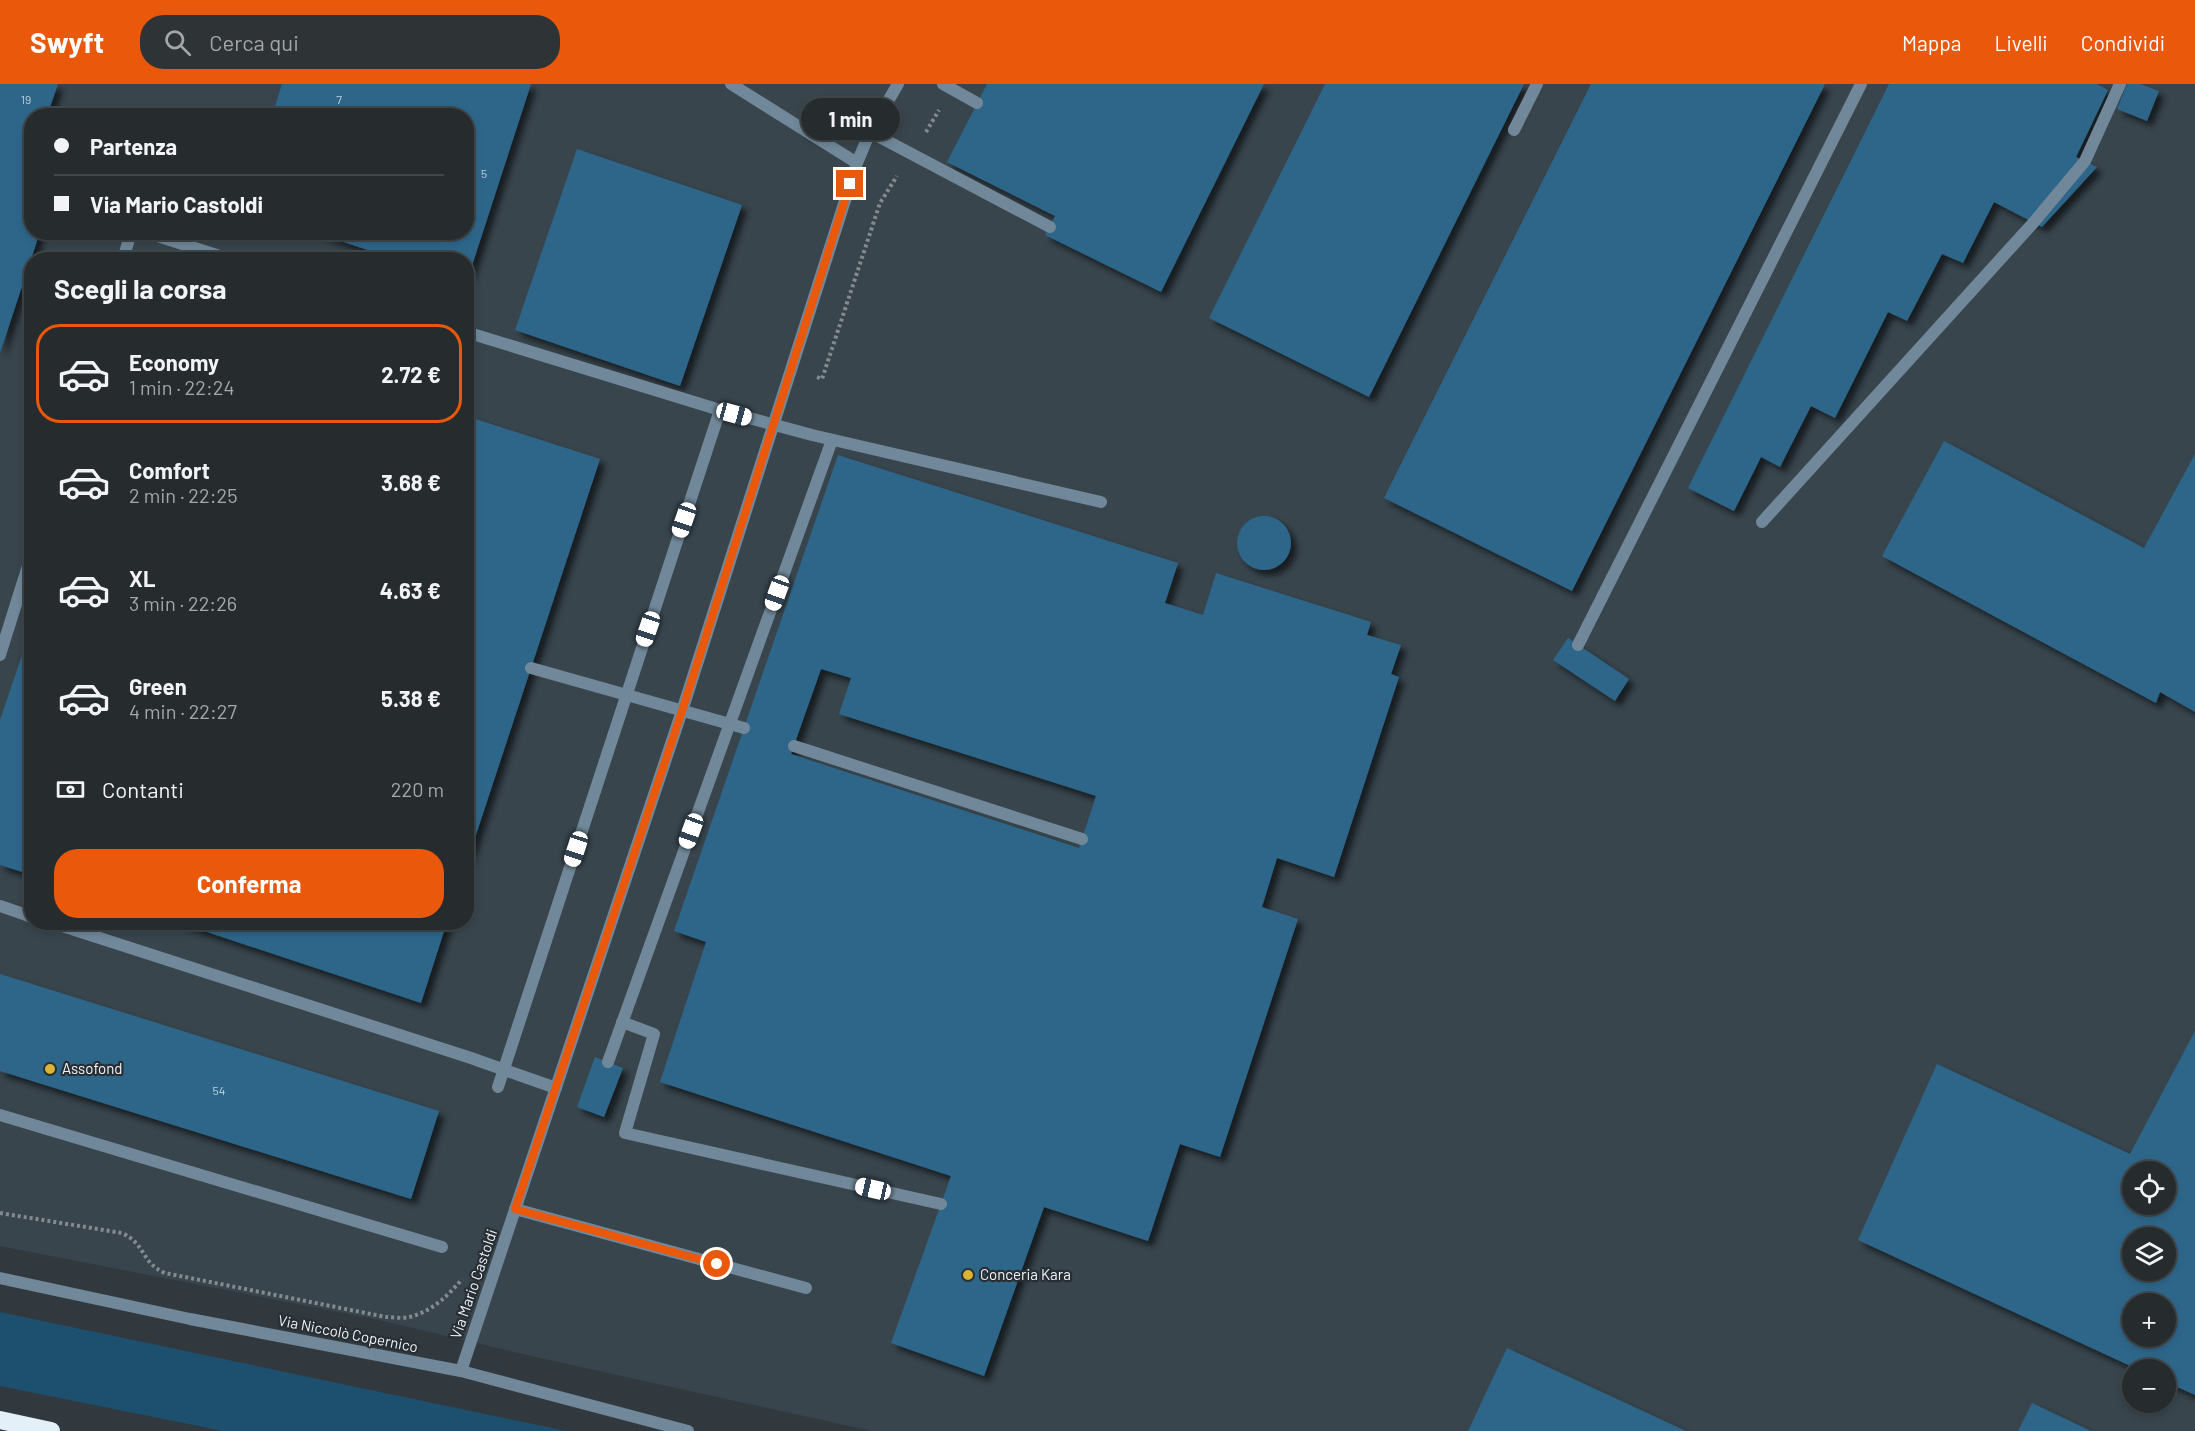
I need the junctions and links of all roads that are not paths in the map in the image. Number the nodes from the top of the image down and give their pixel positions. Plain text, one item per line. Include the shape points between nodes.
1 (730, 84) edge
2 (898, 84) edge
3 (943, 84) edge
4 (1537, 84) edge
5 (1861, 84) edge
6 (2120, 84) edge
7 (977, 103) dead end
8 (1514, 130) dead end
9 (870, 132) junction
10 (856, 163) junction
11 (1050, 227) dead end
12 (170, 240) edge
13 (207, 252) edge
14 (474, 334) edge
15 (720, 410) junction
16 (773, 424) junction
17 (832, 440) junction
18 (1101, 502) dead end
19 (1762, 522) dead end
20 (24, 579) edge
21 (1578, 645) dead end
22 (0, 655) edge
23 (531, 668) dead end
24 (626, 695) junction
25 (682, 711) junction
26 (729, 724) junction
27 (744, 728) dead end
28 (794, 746) dead end
29 (1082, 839) dead end
30 (0, 906) edge
31 (24, 914) edge
32 (75, 930) edge
33 (622, 1022) junction
34 (608, 1062) dead end
35 (503, 1069) junction
36 (498, 1088) dead end
37 (556, 1088) junction
38 (0, 1115) edge
39 (941, 1204) dead end
40 (515, 1209) junction
41 (442, 1247) dead end
42 (0, 1278) edge
43 (806, 1288) dead end
44 (461, 1371) junction
45 (0, 1420) edge
46 (51, 1431) edge
47 (688, 1431) edge

1 - 10 street
2 - 9 street, Via Mario Castoldi
3 - 7 street
4 - 8 street
5 - 21 street
6 - 19 street via 2085,162
9 - 10 street, Via Mario Castoldi
9 - 11 street
10 - 16 street, Via Mario Castoldi
12 - 13 street
14 - 15 street
15 - 16 street
15 - 24 street
16 - 17 street
16 - 25 street, Via Mario Castoldi
17 - 18 street
17 - 26 street
20 - 22 street
23 - 24 street
24 - 25 street
24 - 35 street
25 - 26 street
25 - 37 street, Via Mario Castoldi
26 - 27 street
26 - 33 street
28 - 29 street
30 - 31 street
32 - 35 street
33 - 34 street
33 - 39 street via 654,1034 625,1133
35 - 36 street
35 - 37 street
37 - 40 street, Via Mario Castoldi
38 - 41 street
40 - 43 street
40 - 44 street, Via Mario Castoldi
42 - 44 street, Via Niccolò Copernico
44 - 47 street, Via Niccolò Copernico
45 - 46 highway

